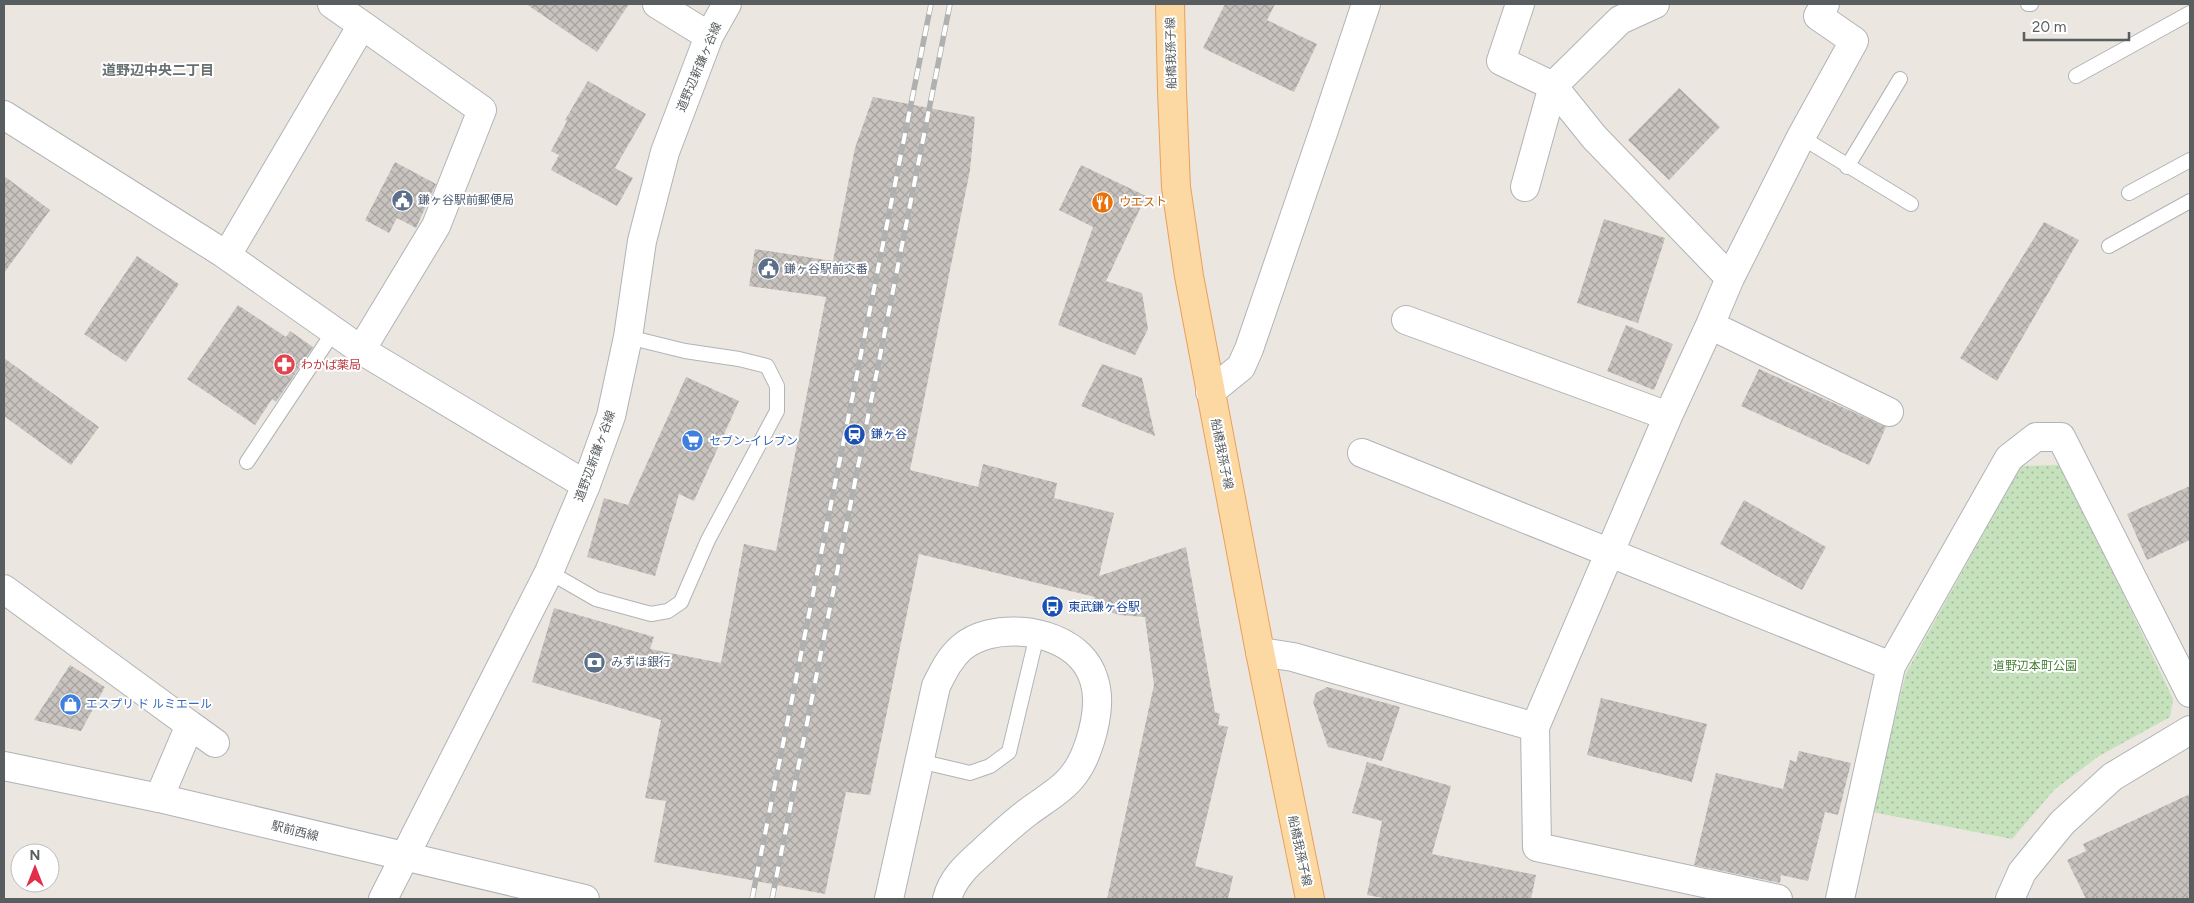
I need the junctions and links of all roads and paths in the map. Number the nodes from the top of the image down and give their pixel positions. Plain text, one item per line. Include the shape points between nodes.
1 (332, 4) edge
2 (657, 4) edge
3 (727, 4) edge
4 (1170, 4) edge
5 (1366, 4) edge
6 (1520, 4) edge
7 (1654, 4) edge
8 (1825, 4) edge
9 (2190, 13) edge
10 (362, 24) junction
11 (709, 36) junction
12 (2076, 76) dead end
13 (1900, 80) dead end
14 (1553, 86) junction
15 (4, 115) edge
16 (1802, 137) junction
17 (2190, 160) edge
18 (1847, 167) junction
19 (1525, 187) dead end
20 (2129, 194) dead end
21 (2190, 200) edge
22 (1911, 204) dead end
23 (2109, 246) dead end
24 (227, 255) junction
25 (1730, 278) junction
26 (1406, 320) dead end
27 (1710, 325) junction
28 (334, 331) junction
29 (628, 337) junction
30 (361, 350) junction
31 (1210, 392) junction
32 (1889, 412) dead end
33 (1668, 416) junction
34 (1362, 453) dead end
35 (247, 462) dead end
36 (586, 485) junction
37 (1610, 552) junction
38 (549, 572) junction
39 (4, 588) edge
40 (1037, 635) junction
41 (1260, 652) junction
42 (1891, 666) junction
43 (2190, 693) edge
44 (190, 725) junction
45 (1535, 727) junction
46 (2190, 730) edge
47 (215, 743) dead end
48 (920, 761) junction
49 (4, 766) edge
50 (160, 798) junction
51 (405, 857) junction
52 (383, 899) edge
53 (585, 899) edge
54 (889, 899) edge
55 (947, 899) edge
56 (1310, 899) edge
57 (1778, 899) edge
58 (1840, 899) edge
59 (2010, 899) edge

1 - 10 street
2 - 11 street
3 - 11 street, 道野辺新鎌ヶ谷線
4 - 31 main road, 船橋我孫子線 via 1176,187
5 - 31 street via 1249,349 1241,366
6 - 14 street via 1501,61
7 - 14 street via 1620,20
8 - 16 street via 1818,16 1854,42
9 - 12 lane
10 - 24 street
10 - 30 street via 482,110 436,226
11 - 29 street, 道野辺新鎌ヶ谷線 via 664,152 642,241
13 - 18 lane
14 - 19 street
14 - 25 street via 1594,137
15 - 24 street
16 - 18 lane
16 - 25 street
17 - 20 lane
18 - 22 lane
21 - 23 lane
24 - 28 street
25 - 27 street
26 - 33 street
27 - 32 street
27 - 33 street
28 - 30 street
28 - 35 lane
29 - 36 street, 道野辺新鎌ヶ谷線 via 611,416
29 - 38 lane via 767,366 778,386 777,411 708,540 681,602 668,612 651,614 596,599
30 - 36 street
31 - 41 main road, 船橋我孫子線
33 - 37 street
34 - 37 street
36 - 38 street, 道野辺新鎌ヶ谷線
37 - 42 street
37 - 45 street
38 - 51 street, 道野辺新鎌ヶ谷線
39 - 44 street
40 - 48 street via 1003,632 981,637 961,648 947,664 936,686
40 - 48 lane via 1009,752 990,766 970,773
40 - 55 street via 1060,641 1074,651 1094,678 1097,706 1088,750 1075,774 965,867 950,887
41 - 45 street via 1293,656
41 - 56 main road, 船橋我孫子線
42 - 43 street via 2009,458 2036,437 2061,437
42 - 58 street
44 - 47 street
44 - 50 street
45 - 57 street via 1537,847
46 - 59 street via 2112,777 2062,823 2022,872
48 - 54 street
49 - 50 street, 駅前西線
50 - 51 street, 駅前西線
51 - 52 street, 道野辺新鎌ヶ谷線
51 - 53 street, 駅前西線

